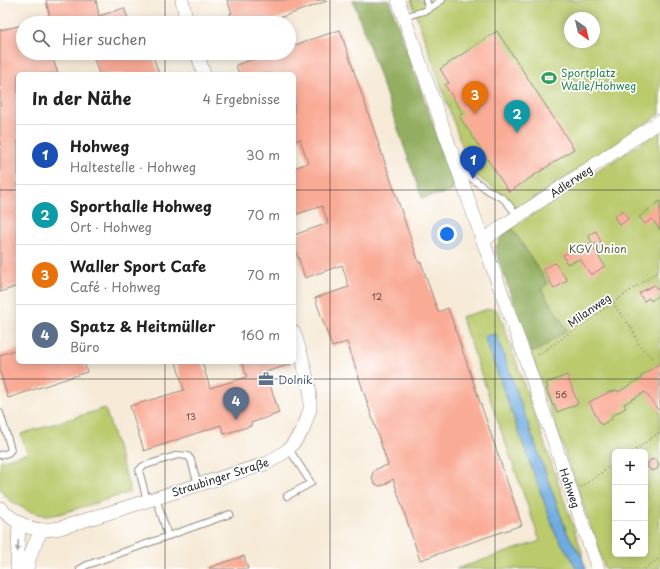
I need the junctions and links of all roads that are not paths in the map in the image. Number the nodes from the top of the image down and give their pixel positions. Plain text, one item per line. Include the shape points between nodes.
1 (182, 0) edge
2 (398, 0) edge
3 (426, 0) edge
4 (442, 0) edge
5 (429, 9) junction
6 (185, 16) edge
7 (404, 17) junction
8 (199, 60) edge
9 (203, 72) edge
10 (660, 121) edge
11 (457, 168) junction
12 (518, 216) junction
13 (483, 241) junction
14 (296, 338) edge
15 (0, 413) edge
16 (289, 449) junction
17 (0, 455) edge
18 (198, 485) junction
19 (288, 496) dead end
20 (151, 500) junction
21 (0, 508) edge
22 (230, 514) dead end
23 (24, 525) junction
24 (42, 530) junction
25 (168, 536) junction
26 (18, 569) edge
27 (80, 569) edge
28 (598, 569) edge

1 - 6 street
2 - 7 street, Hohweg
3 - 5 lane
4 - 5 lane
5 - 7 lane
7 - 11 street, Hohweg
8 - 9 street
10 - 12 street, Adlerweg
11 - 12 lane via 489,192 504,199
11 - 13 street, Hohweg
12 - 13 street, Adlerweg
13 - 28 street, Hohweg
14 - 16 street, Straubinger Straße via 310,390 310,409 303,430
15 - 17 lane via 11,450
16 - 18 street, Straubinger Straße via 268,463
16 - 19 lane via 311,483
18 - 20 street, Straubinger Straße
18 - 20 lane via 188,456 178,455 143,466 138,470
20 - 24 street, Straubinger Straße via 60,528
20 - 25 lane
21 - 23 street
22 - 25 lane
23 - 24 street, Straubinger Straße
23 -> 26 street
24 - 26 street via 30,555
25 - 27 lane

